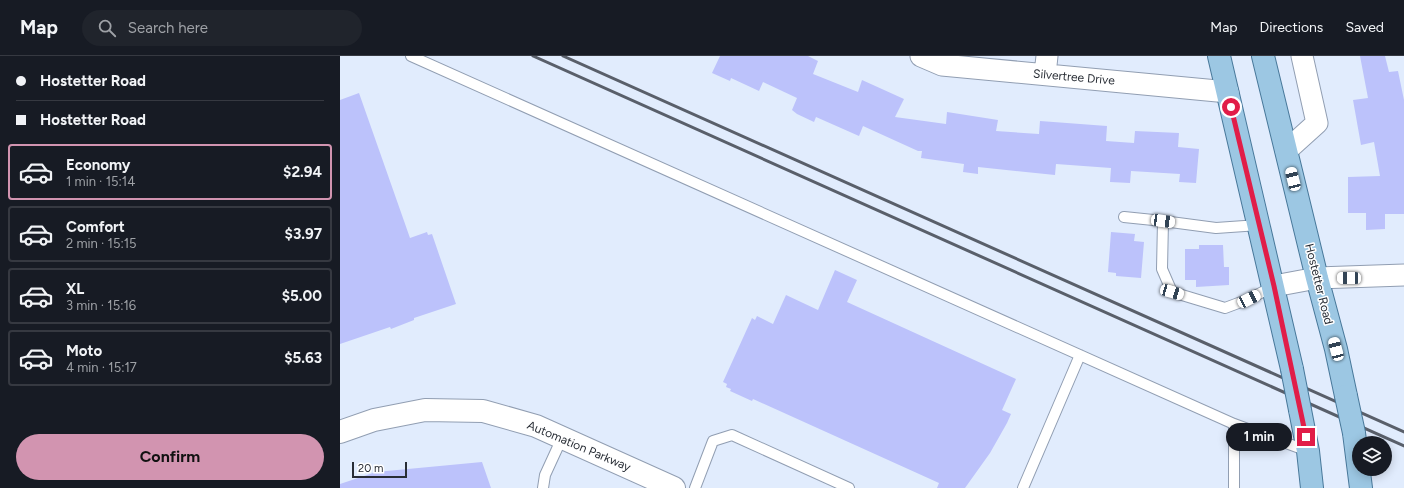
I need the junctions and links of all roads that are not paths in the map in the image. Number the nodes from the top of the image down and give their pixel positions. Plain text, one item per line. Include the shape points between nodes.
1 (411, 56) edge
2 (921, 56) edge
3 (1220, 56) edge
4 (1263, 56) edge
5 (1302, 56) edge
6 (1046, 65) edge
7 (1228, 92) junction
8 (1286, 151) junction
9 (1124, 217) dead end
10 (1163, 221) junction
11 (1259, 225) junction
12 (1404, 275) edge
13 (1317, 278) junction
14 (1274, 286) junction
15 (1080, 355) junction
16 (1234, 424) junction
17 (340, 432) edge
18 (562, 438) junction
19 (1308, 451) junction
20 (543, 488) edge
21 (674, 488) edge
22 (695, 488) edge
23 (849, 488) edge
24 (1023, 488) edge
25 (1234, 488) edge
26 (1312, 488) edge
27 (1361, 488) edge

1 - 15 lane
2 - 6 street, Silvertree Drive via 942,65
3 - 7 main road
4 - 8 main road, Hostetter Road
5 - 8 street via 1317,123
6 - 7 street, Silvertree Drive
7 - 11 main road
8 - 13 main road, Hostetter Road
9 - 10 lane
10 - 11 lane via 1216,228
10 - 14 lane via 1162,269 1172,292 1225,308
11 - 14 main road
12 - 13 street
13 - 14 street
13 - 27 main road, Hostetter Road, bridge via 1354,433
14 - 19 main road, bridge
15 - 16 lane
15 - 24 lane
16 - 19 lane
16 - 25 lane
17 - 18 street, Automation Parkway via 374,420 425,410 484,411 536,426
18 - 20 lane via 545,475
18 - 21 street, Automation Parkway
19 - 26 main road
22 - 23 lane via 713,441 732,435

